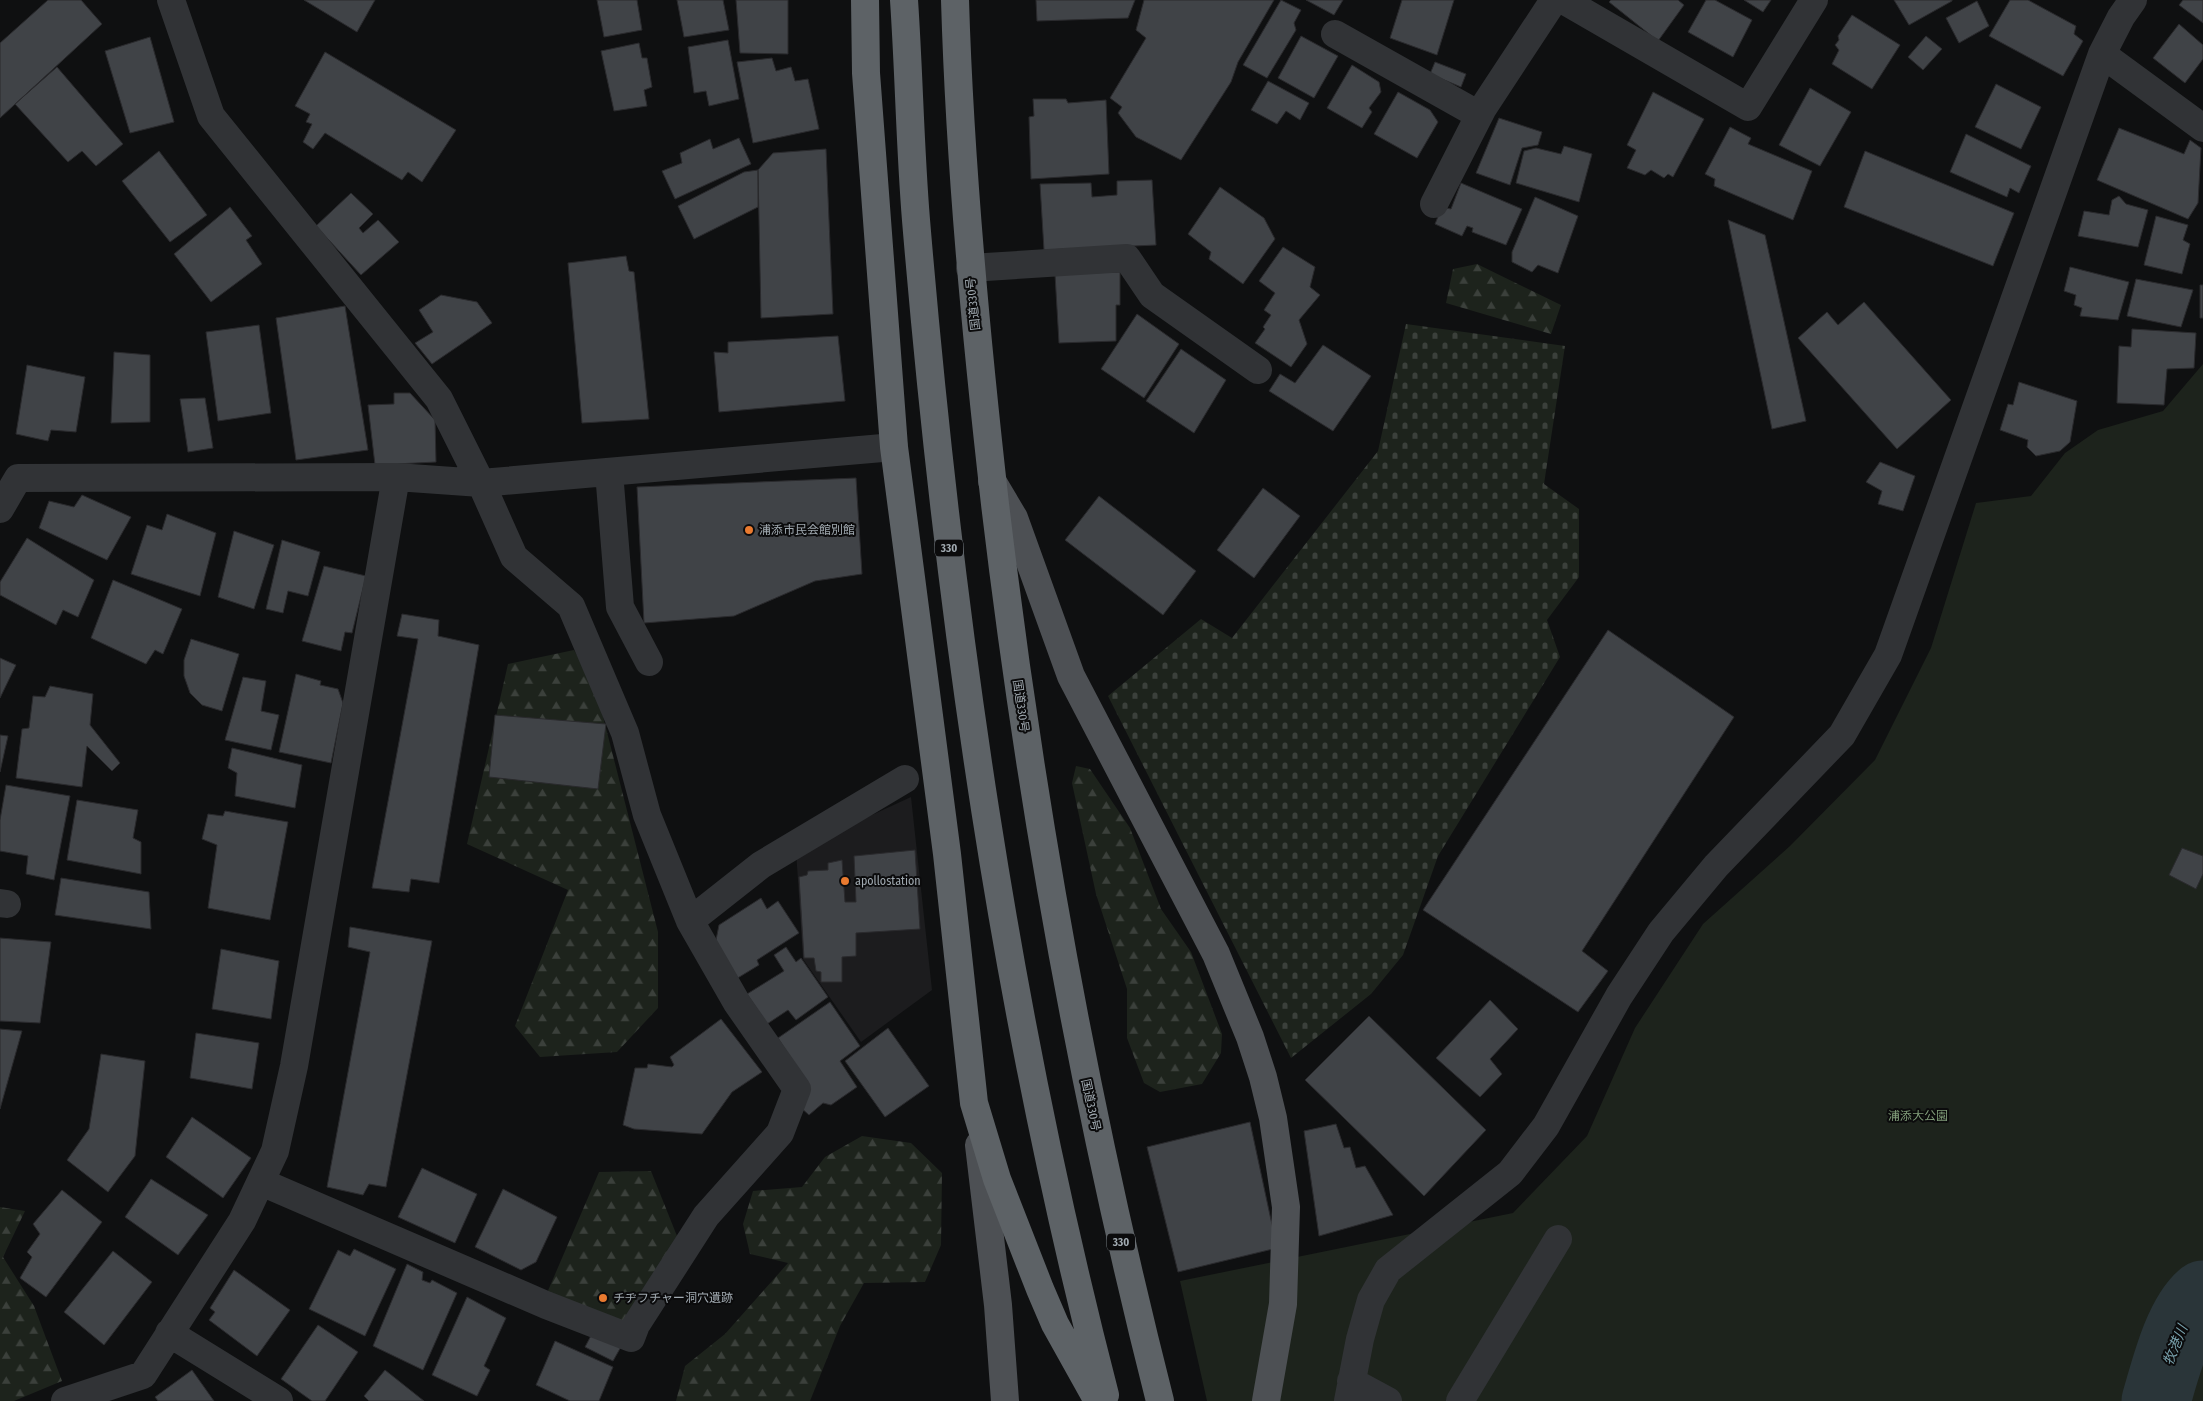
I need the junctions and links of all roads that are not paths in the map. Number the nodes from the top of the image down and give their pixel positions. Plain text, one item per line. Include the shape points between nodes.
1 (171, 0) edge
2 (865, 0) edge
3 (904, 0) edge
4 (956, 0) edge
5 (1554, 0) edge
6 (1563, 0) edge
7 (1814, 0) edge
8 (2121, 6) edge
9 (1335, 34) dead end
10 (2102, 54) junction
11 (1479, 115) junction
12 (2203, 128) edge
13 (1434, 204) dead end
14 (970, 268) junction
15 (1258, 370) dead end
16 (894, 446) junction
17 (609, 472) junction
18 (9, 476) edge
19 (396, 477) junction
20 (992, 481) junction
21 (481, 483) junction
22 (0, 509) edge
23 (649, 662) dead end
24 (905, 779) dead end
25 (690, 921) junction
26 (974, 1104) junction
27 (261, 1182) junction
28 (1558, 1239) dead end
29 (169, 1333) junction
30 (1350, 1391) edge
31 (65, 1401) edge
32 (279, 1401) edge
33 (1005, 1401) edge
34 (1098, 1401) edge
35 (1107, 1401) edge
36 (1160, 1401) edge
37 (1266, 1401) edge
38 (1388, 1401) edge
39 (1460, 1401) edge

1 - 21 street via 211,116 439,399
2 - 16 highway via 866,72
3 - 35 highway, 330 via 916,216 946,524 976,751 1036,1090
4 - 14 highway, 国道330号 / 330
5 - 11 street
6 - 7 street via 1748,107
8 - 10 street
9 - 11 street
10 - 12 street
10 - 30 street via 1883,663 1842,735 1716,866 1661,932 1619,996 1546,1126 1510,1173 1388,1270 1371,1300
11 - 13 street
14 - 15 street via 1127,258 1152,295
14 - 20 highway, 国道330号 / 330
16 - 17 street
16 - 26 highway via 947,854
17 - 21 street
17 - 23 street via 620,607
18 - 19 street
18 - 22 street
19 - 21 street
19 - 27 street via 294,1066 275,1151
20 - 36 highway, 国道330号 / 330 via 1022,719 1052,902 1115,1216
20 - 37 main road via 1014,518 1088,714 1216,954 1250,1037 1273,1118 1286,1207 1284,1304
21 - 25 street via 514,557 571,606 625,733 647,815
24 - 25 street via 761,865
25 - 27 street via 737,1003 797,1089 780,1133 706,1216 636,1325 631,1338 546,1305
26 - 33 main road via 998,1305
26 - 34 highway via 997,1179 1040,1289 1055,1324
27 - 29 street via 242,1221
28 - 39 street
29 - 31 street via 143,1375
29 - 32 street
30 - 38 street

